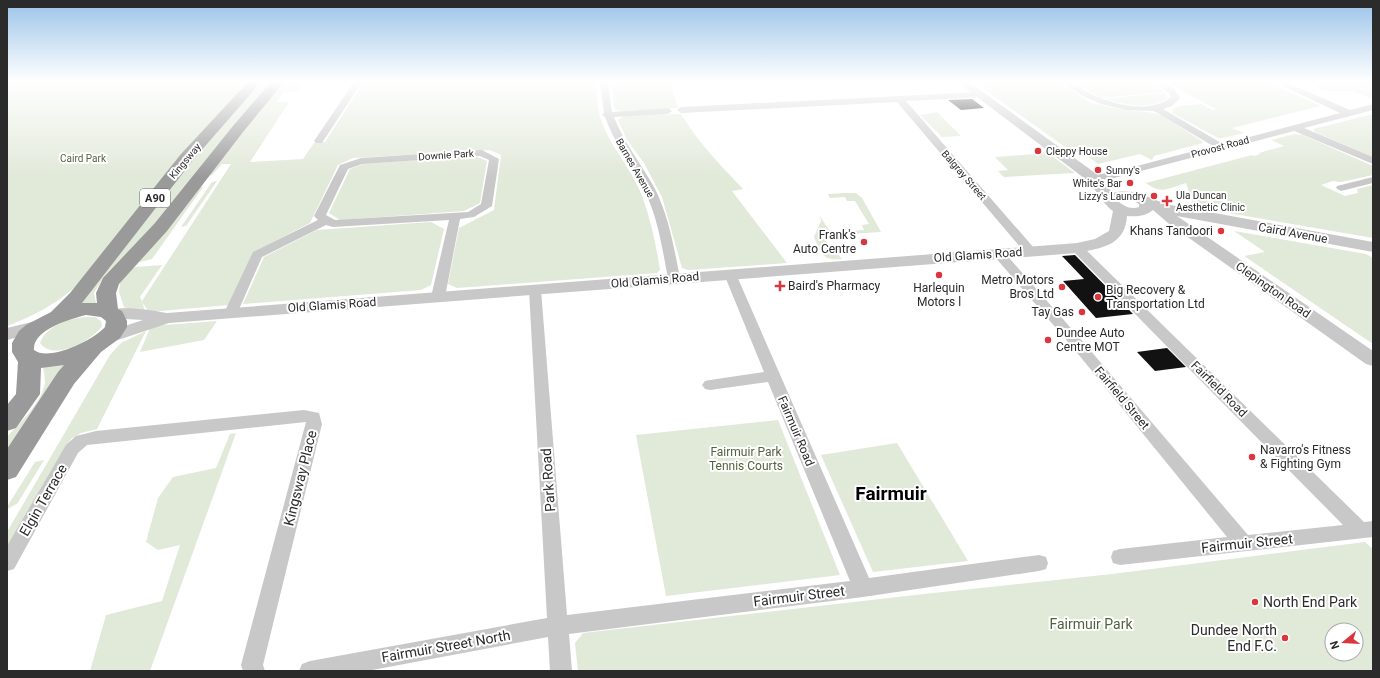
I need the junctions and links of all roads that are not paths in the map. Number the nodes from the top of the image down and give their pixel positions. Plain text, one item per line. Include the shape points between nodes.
1 (226, 114) edge
2 (251, 114) edge
3 (337, 114) edge
4 (628, 114) edge
5 (912, 114) edge
6 (1005, 114) edge
7 (1165, 114) edge
8 (1346, 114) edge
9 (607, 115) joint
10 (1294, 127) junction
11 (319, 141) dead end
12 (1220, 146) junction
13 (1373, 161) edge
14 (1093, 178) junction
15 (1373, 180) edge
16 (1113, 187) junction
17 (1341, 188) dead end
18 (1146, 204) junction
19 (1121, 209) junction
20 (455, 216) junction
21 (1214, 219) junction
22 (326, 220) junction
23 (1178, 223) junction
24 (1371, 247) edge
25 (1077, 248) junction
26 (1030, 251) junction
27 (999, 254) junction
28 (730, 274) junction
29 (674, 278) junction
30 (535, 290) junction
31 (438, 297) junction
32 (111, 312) junction
33 (231, 313) junction
34 (167, 318) junction
35 (50, 321) junction
36 (101, 342) junction
37 (16, 347) edge
38 (1373, 360) edge
39 (773, 376) junction
40 (710, 385) dead end
41 (7, 422) edge
42 (82, 440) joint
43 (7, 470) edge
44 (1367, 530) edge
45 (1244, 544) junction
46 (1120, 558) dead end
47 (7, 563) edge
48 (1039, 563) dead end
49 (863, 588) junction
50 (558, 626) junction
51 (254, 671) edge
52 (310, 671) edge
53 (561, 671) edge

1 - 35 highway, Kingsway / A90 via 187,157 77,297
2 - 32 highway, Kingsway / A90 via 162,227 110,282 106,293
3 - 11 street
4 - 9 street
5 - 26 street, Balgray Street
6 - 14 street
7 - 12 street
8 - 10 street, Provost Road
9 - 29 street, Barnes Avenue via 650,190 661,218
10 - 12 street, Provost Road
10 - 13 street
12 - 16 street, Provost Road
14 - 16 street
14 - 16 street, Provost Road
15 - 17 street
16 - 18 street, Clepington Road via 1120,195
16 - 19 street via 1112,204
18 - 19 street, Clepington Road via 1135,212
18 - 21 street, Caird Avenue
18 - 23 street, Clepington Road
19 - 25 street, Old Glamis Road via 1118,228 1112,237 1097,244
20 - 22 street, Downie Park via 333,224
20 - 22 street, Downie Park via 470,215 486,206 494,159 482,153 361,161 344,168 320,216
20 - 31 street
21 - 23 street, Caird Avenue
21 - 24 street, Caird Avenue
22 - 33 street via 258,255
23 - 38 street, Clepington Road
25 - 26 street, Old Glamis Road
25 - 44 street, Fairfield Road
26 - 27 street, Old Glamis Road
27 - 28 street, Old Glamis Road
27 - 45 street, Fairfield Street
28 - 29 street, Old Glamis Road
28 - 39 street, Fairmuir Road
29 - 30 street, Old Glamis Road
30 - 31 street, Old Glamis Road
30 - 50 street, Park Road
31 - 33 street, Old Glamis Road
32 - 34 street, Old Glamis Road
32 - 35 highway via 86,310
32 - 36 highway, A90 via 117,319 116,324 113,331
33 - 34 street, Old Glamis Road
34 - 36 street, Old Glamis Road
35 - 37 highway, A90
36 - 37 highway via 82,352 53,360 40,360
36 - 43 highway, A90 via 66,378
37 - 41 highway via 28,394
39 - 40 street
39 - 49 street, Fairmuir Road
42 - 47 street, Elgin Terrace via 72,449
42 - 51 street, Kingsway Place via 313,417 314,424 252,665
44 - 45 street, Fairmuir Street
45 - 46 street, Fairmuir Street
48 - 49 street, Fairmuir Street
49 - 50 street, Fairmuir Street
50 - 52 street, Fairmuir Street North
50 - 53 street, Park Road

